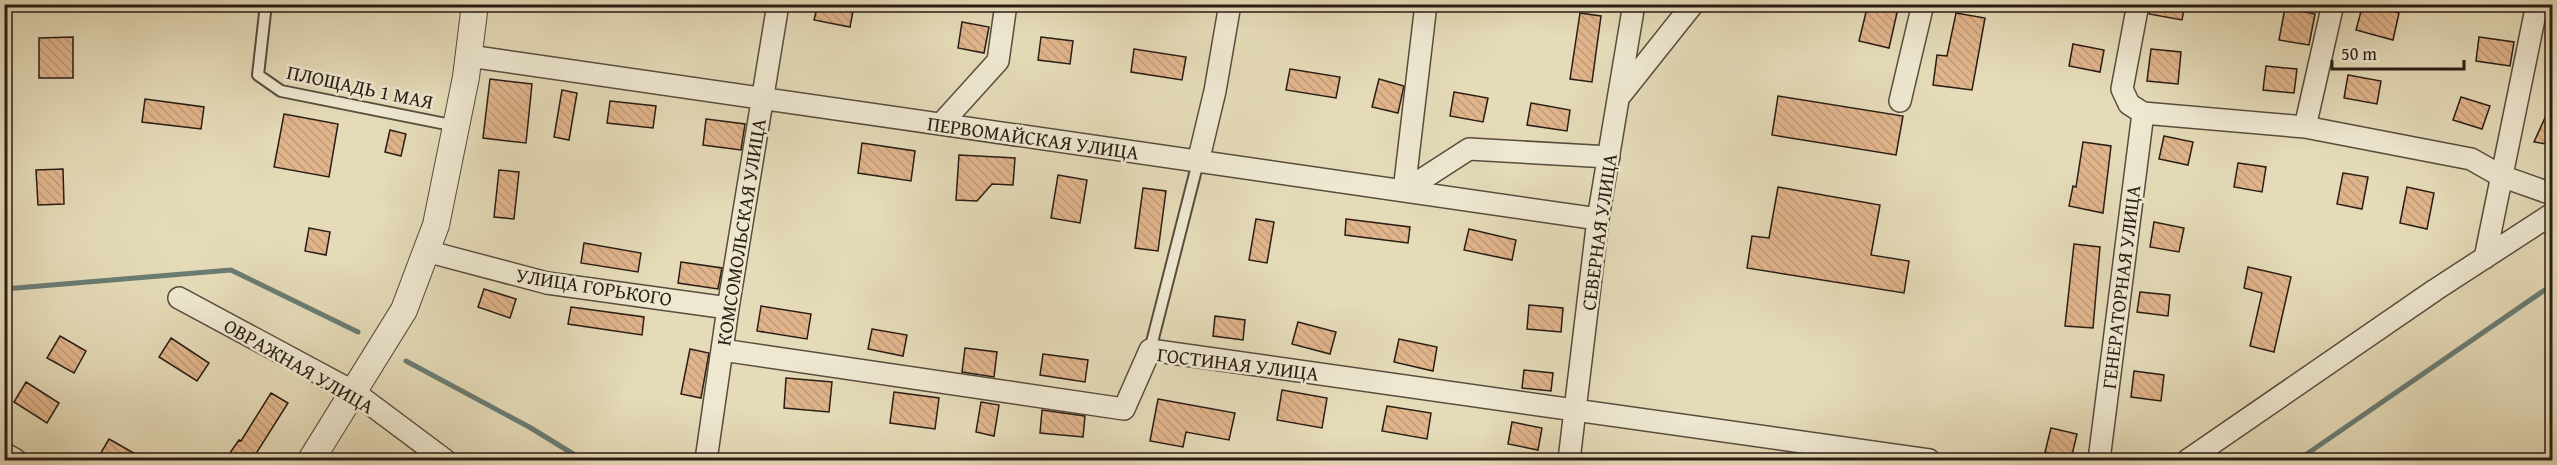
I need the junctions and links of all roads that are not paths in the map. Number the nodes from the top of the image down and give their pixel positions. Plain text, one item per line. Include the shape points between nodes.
1 (266, 4) edge
2 (475, 4) edge
3 (778, 4) edge
4 (1006, 4) edge
5 (1230, 4) edge
6 (1426, 4) edge
7 (1634, 4) edge
8 (1693, 4) edge
9 (1923, 4) edge
10 (2138, 4) edge
11 (2333, 4) edge
12 (2537, 4) edge
13 (469, 56) junction
14 (1619, 98) junction
15 (762, 99) junction
16 (1900, 101) dead end
17 (2143, 113) junction
18 (941, 124) junction
19 (457, 126) junction
20 (2305, 127) junction
21 (1609, 158) junction
22 (1198, 162) junction
23 (2501, 176) junction
24 (1404, 191) junction
25 (2553, 194) edge
26 (2553, 214) edge
27 (1598, 219) junction
28 (426, 252) junction
29 (2485, 258) junction
30 (179, 298) dead end
31 (728, 308) junction
32 (722, 350) junction
33 (1150, 350) junction
34 (354, 392) junction
35 (1576, 411) junction
36 (4, 453) edge
37 (16, 460) edge
38 (311, 460) edge
39 (445, 460) edge
40 (706, 460) edge
41 (1569, 460) edge
42 (1929, 460) edge
43 (2099, 460) edge
44 (2188, 460) edge

1 - 19 lane, ПЛОЩАДЬ 1 МАЯ via 258,75 281,91
2 - 13 street
3 - 15 street, КОМСОМОЛЬСКАЯ УЛИЦА
4 - 18 street via 998,61
5 - 22 street
6 - 24 street
7 - 14 street, СЕВЕРНАЯ УЛИЦА
8 - 14 street
9 - 16 street
10 - 17 street via 2122,89 2129,104
11 - 20 street
12 - 23 street
13 - 15 street, ПЕРВОМАЙСКАЯ УЛИЦА
13 - 19 street
14 - 21 street, СЕВЕРНАЯ УЛИЦА
15 - 18 street, ПЕРВОМАЙСКАЯ УЛИЦА
15 - 31 street, КОМСОМОЛЬСКАЯ УЛИЦА
17 - 20 street
17 - 43 street, ГЕНЕРАТОРНАЯ УЛИЦА
18 - 22 street, ПЕРВОМАЙСКАЯ УЛИЦА
19 - 28 street via 436,225
20 - 23 street via 2471,159
21 - 24 street via 1469,149
21 - 27 street, СЕВЕРНАЯ УЛИЦА
22 - 24 street, ПЕРВОМАЙСКАЯ УЛИЦА
22 - 33 lane
23 - 25 street
23 - 29 street
24 - 27 street, ПЕРВОМАЙСКАЯ УЛИЦА
26 - 29 street
27 - 35 street, СЕВЕРНАЯ УЛИЦА
28 - 31 street, УЛИЦА ГОРЬКОГО via 547,283
28 - 34 street via 404,310
29 - 44 street
30 - 34 street, ОВРАЖНАЯ УЛИЦА
31 - 32 street, КОМСОМОЛЬСКАЯ УЛИЦА
32 - 33 street, ГОСТИНАЯ УЛИЦА via 1124,409
32 - 40 street, КОМСОМОЛЬСКАЯ УЛИЦА
33 - 35 street, ГОСТИНАЯ УЛИЦА
34 - 38 street
34 - 39 street, ОВРАЖНАЯ УЛИЦА
35 - 41 street, СЕВЕРНАЯ УЛИЦА
35 - 42 street, ГОСТИНАЯ УЛИЦА
36 - 37 street

